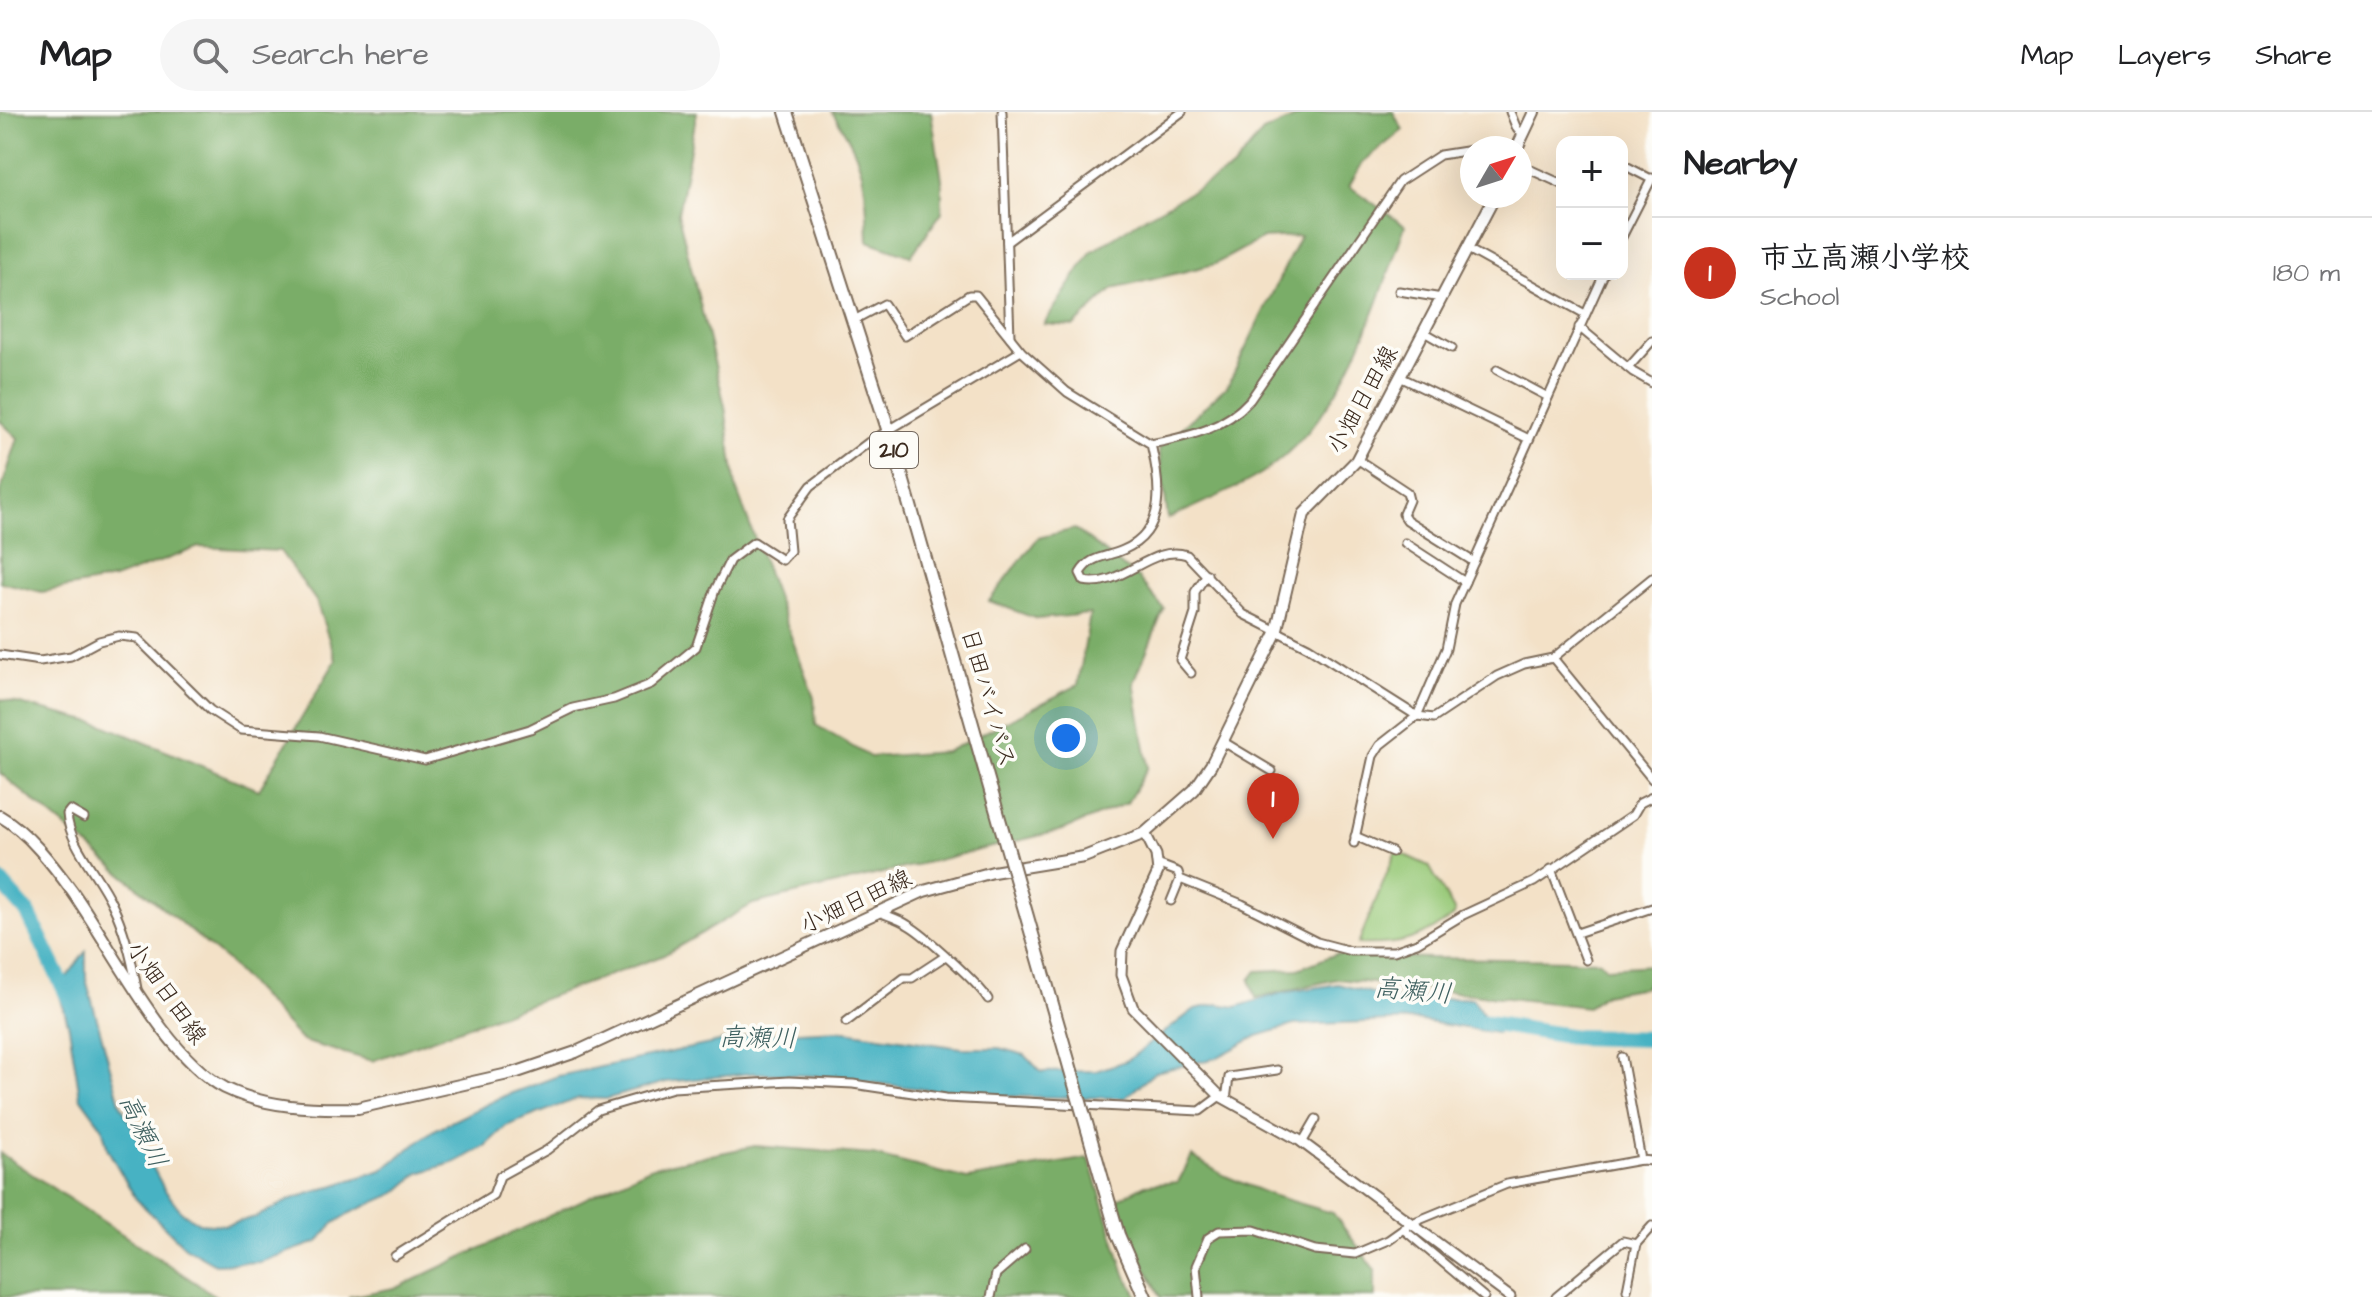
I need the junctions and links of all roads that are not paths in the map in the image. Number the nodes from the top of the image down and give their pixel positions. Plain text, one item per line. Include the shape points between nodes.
1 (786, 112) edge
2 (1002, 112) edge
3 (1182, 112) edge
4 (1510, 112) edge
5 (1534, 112) edge
6 (1523, 135) joint
7 (1460, 152) edge
8 (1628, 167) edge
9 (1532, 170) edge
10 (1652, 178) edge
11 (1556, 181) edge
12 (1489, 208) edge
13 (1628, 225) edge
14 (1007, 242) junction
15 (1468, 249) junction
16 (1601, 280) edge
17 (1399, 291) dead end
18 (1442, 298) junction
19 (1585, 314) junction
20 (854, 320) junction
21 (1579, 327) junction
22 (1424, 332) junction
23 (1010, 337) junction
24 (1652, 341) edge
25 (1452, 348) dead end
26 (1021, 351) junction
27 (1628, 368) junction
28 (1497, 370) dead end
29 (1400, 377) junction
30 (1652, 383) edge
31 (1548, 397) junction
32 (889, 432) junction
33 (1529, 439) junction
34 (1151, 444) junction
35 (1357, 459) junction
36 (1405, 543) dead end
37 (1474, 562) junction
38 (1207, 574) junction
39 (1652, 578) edge
40 (1465, 582) junction
41 (1276, 633) junction
42 (0, 655) edge
43 (1553, 658) junction
44 (1191, 673) dead end
45 (1417, 716) junction
46 (1222, 741) junction
47 (1272, 771) dead end
48 (1652, 779) edge
49 (1652, 797) edge
50 (0, 816) edge
51 (84, 818) dead end
52 (1145, 833) junction
53 (1392, 852) dead end
54 (1157, 864) junction
55 (1551, 869) junction
56 (1180, 879) junction
57 (1171, 901) dead end
58 (1652, 908) edge
59 (879, 912) junction
60 (1577, 933) junction
61 (944, 957) junction
62 (1586, 960) dead end
63 (137, 989) junction
64 (988, 999) dead end
65 (846, 1022) dead end
66 (1622, 1057) dead end
67 (1277, 1070) dead end
68 (1223, 1098) junction
69 (1316, 1119) dead end
70 (1302, 1143) junction
71 (1641, 1160) junction
72 (1652, 1161) edge
73 (1412, 1223) junction
74 (1652, 1226) edge
75 (1403, 1229) junction
76 (1636, 1244) junction
77 (1025, 1249) dead end
78 (395, 1256) dead end
79 (1627, 1290) dead end
80 (1141, 1295) edge
81 (991, 1297) edge
82 (1199, 1297) edge
83 (1484, 1297) edge
84 (1510, 1297) edge
85 (1556, 1297) edge

1 - 20 highway, 日田バイパス / 210
2 - 14 street
3 - 14 street
4 - 6 street
5 - 6 main road
7 - 34 street via 1440,155 1400,181 1238,414 1198,433
8 - 10 street
9 - 11 street
10 - 13 street
12 - 15 main road, 小畑日田線
14 - 23 street
15 - 18 main road, 小畑日田線
15 - 19 street
16 - 19 street
17 - 18 street
18 - 22 main road, 小畑日田線
19 - 21 street
20 - 23 street via 884,304 905,336 976,295
20 - 32 highway, 日田バイパス / 210
21 - 27 street
21 - 31 street
22 - 25 street
22 - 29 main road, 小畑日田線
23 - 26 street
24 - 27 street
26 - 32 street
26 - 34 street via 1067,392
27 - 30 street
28 - 31 street
29 - 33 street
29 - 35 main road, 小畑日田線
31 - 33 street
32 - 42 street via 869,442 799,500 787,519 790,551 782,560 754,542 730,560 696,647 651,684 573,708 530,729 425,760 319,736 241,730 210,710 137,638 119,636 71,656 40,661
32 - 80 highway, 日田バイパス / 210, bridge via 1118,1235
33 - 37 street
34 - 38 street via 1159,493 1157,513 1146,533 1122,551 1094,558 1080,573 1084,581 1098,584 1175,551
35 - 37 street via 1407,492 1404,518
35 - 41 main road, 小畑日田線 via 1304,514
36 - 40 street
37 - 40 street
38 - 41 street via 1243,614
38 - 44 street via 1195,592 1195,613 1180,660
39 - 43 street
40 - 45 street via 1446,649
41 - 45 street via 1308,647
41 - 46 main road, 小畑日田線
43 - 45 street via 1497,676 1434,718
43 - 48 street
45 - 53 street via 1373,756 1354,840
46 - 47 street
46 - 52 main road, 小畑日田線 via 1194,790
49 - 55 street
50 - 63 main road, 小畑日田線 via 58,873
51 - 63 street via 76,811 67,814 71,834 113,905
52 - 54 street
52 - 59 main road, 小畑日田線 via 1084,857 993,872 924,891
54 - 56 street via 1171,866
54 - 68 street via 1158,872 1129,929 1121,975 1133,1008
55 - 56 street via 1428,938 1394,951 1351,951 1317,942
55 - 60 street
56 - 57 street
58 - 60 street
59 - 61 street via 909,925
59 - 63 main road, 小畑日田線 via 576,1052 517,1072 358,1108 278,1104 225,1087 186,1058
60 - 62 street
61 - 64 street
61 - 65 street via 904,978
66 - 71 street
67 - 68 street via 1229,1077
68 - 70 street
68 - 78 street via 1200,1111 946,1098 789,1081 673,1088 583,1119 547,1150 500,1176 493,1195
69 - 70 street
70 - 73 street
71 - 72 street
71 - 73 street via 1507,1184
73 - 75 street
73 - 84 street
74 - 76 street
75 - 82 street via 1373,1248 1339,1255 1254,1230 1219,1231 1208,1238 1196,1266
75 - 83 street
76 - 79 street
76 - 85 street via 1623,1241
77 - 81 street via 996,1274

